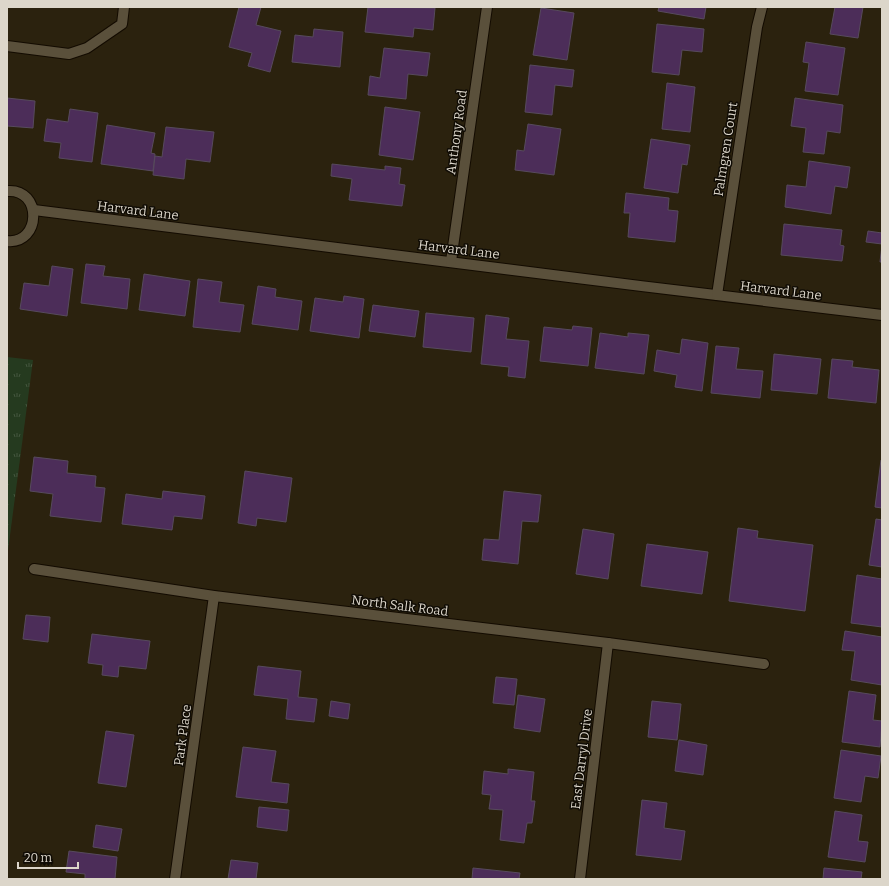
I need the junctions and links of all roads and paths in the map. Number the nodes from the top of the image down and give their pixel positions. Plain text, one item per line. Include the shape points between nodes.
1 (124, 7) edge
2 (487, 7) edge
3 (762, 7) edge
4 (7, 46) edge
5 (7, 191) edge
6 (34, 210) junction
7 (7, 241) edge
8 (451, 261) junction
9 (717, 296) junction
10 (882, 315) edge
11 (34, 569) dead end
12 (214, 596) junction
13 (608, 643) junction
14 (764, 664) dead end
15 (175, 879) edge
16 (580, 879) edge

1 - 4 street via 122,24 87,48 69,54
2 - 8 street, Anthony Road
3 - 9 street, Palmgren Court
5 - 6 street via 25,196
6 - 7 street via 32,227 26,234 19,239
6 - 8 street, Harvard Lane
8 - 9 street, Harvard Lane
9 - 10 street, Harvard Lane
11 - 12 street, North Salk Road
12 - 13 street, North Salk Road
12 - 15 street, Park Place
13 - 14 street, North Salk Road
13 - 16 street, East Darryl Drive

